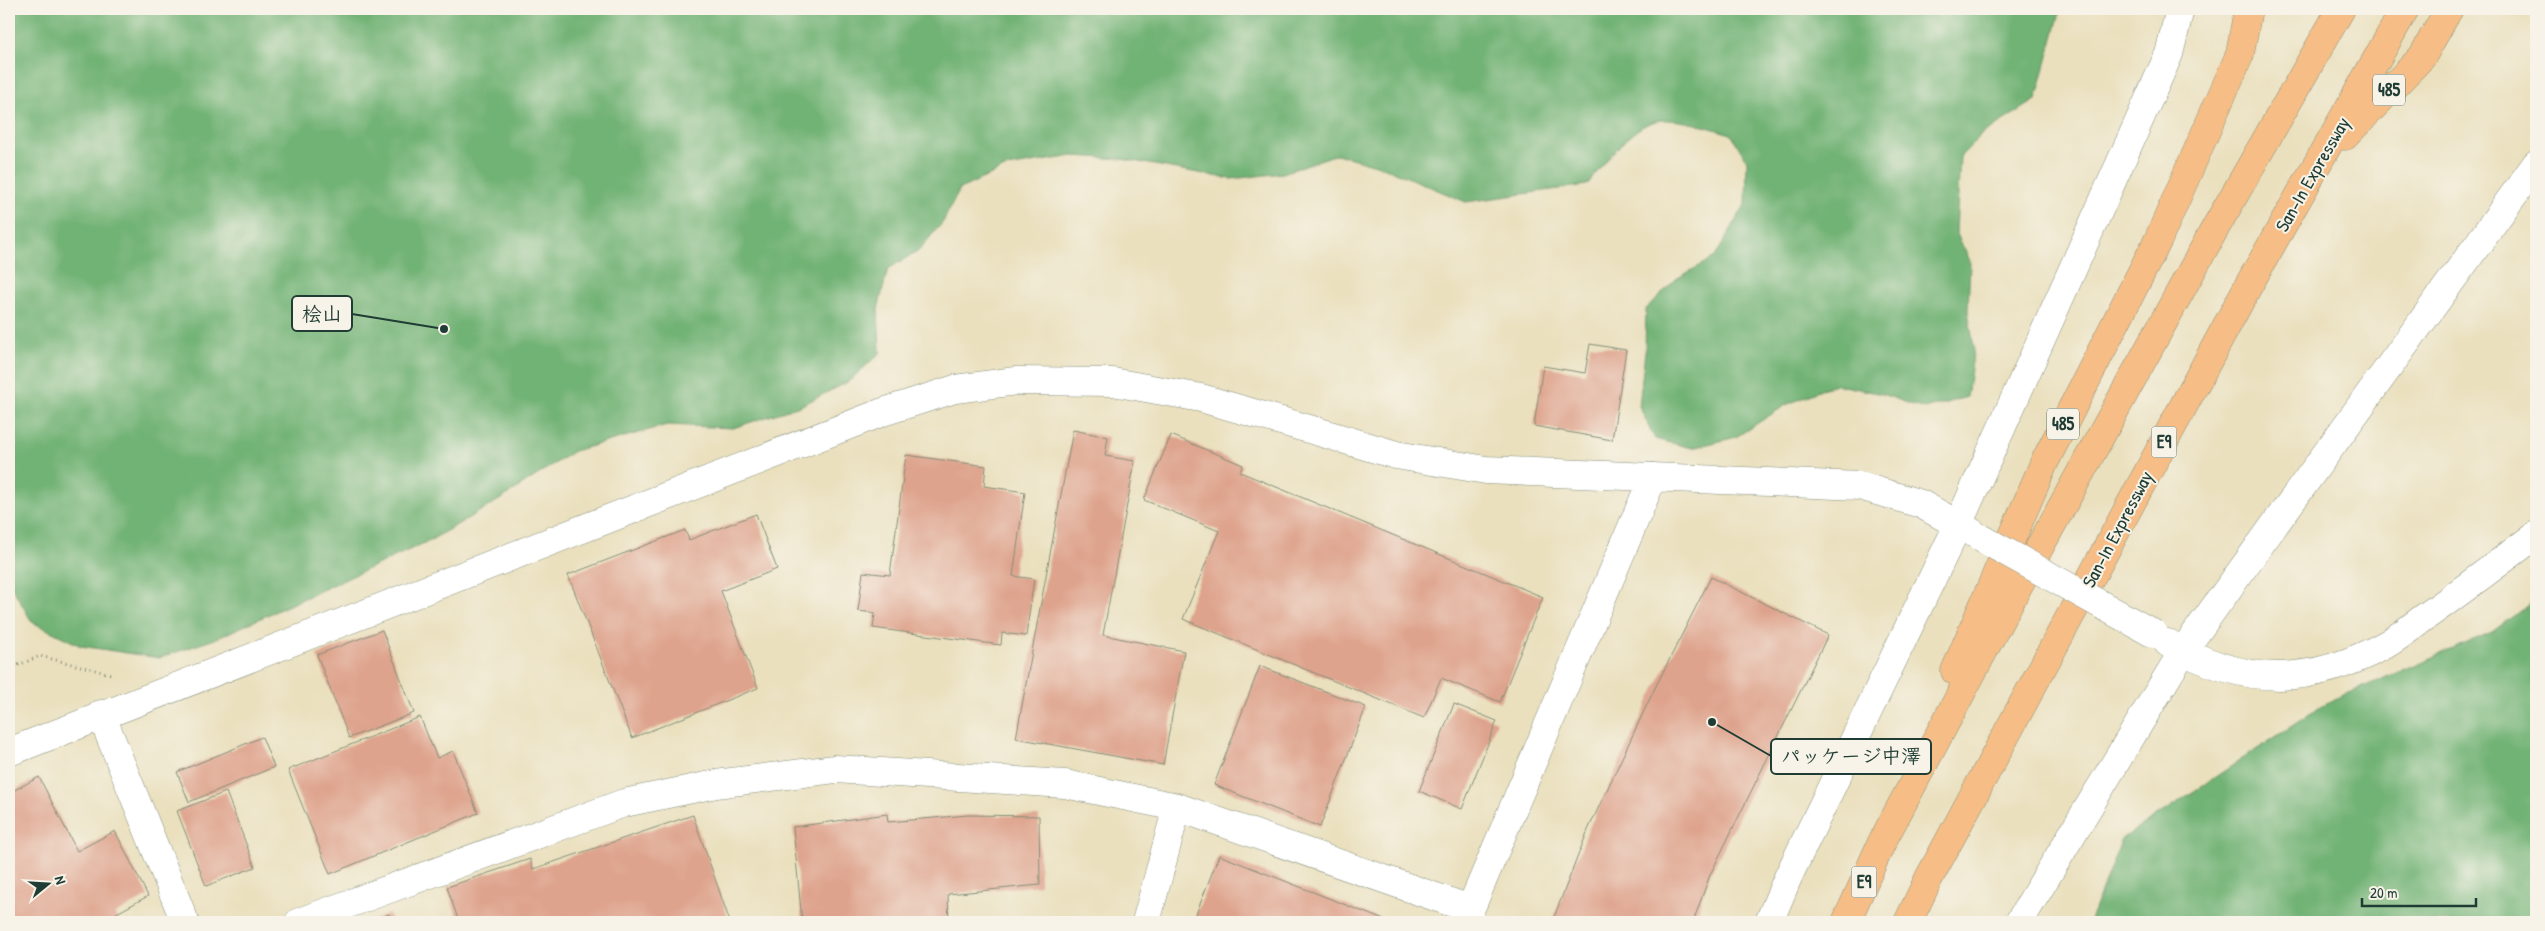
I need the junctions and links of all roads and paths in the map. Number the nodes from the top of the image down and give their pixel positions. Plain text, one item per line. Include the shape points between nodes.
1 (2180, 9) edge
2 (2248, 9) edge
3 (2341, 9) edge
4 (2405, 9) edge
5 (2449, 9) edge
6 (2318, 164) junction
7 (2536, 164) edge
8 (1653, 477) junction
9 (1958, 525) junction
10 (2536, 535) edge
11 (2183, 651) junction
12 (9, 670) edge
13 (140, 699) junction
14 (102, 714) junction
15 (9, 752) edge
16 (1177, 807) junction
17 (1882, 842) junction
18 (1467, 916) edge
19 (185, 922) edge
20 (299, 922) edge
21 (1146, 922) edge
22 (1769, 922) edge
23 (1846, 922) edge
24 (1908, 922) edge
25 (2019, 922) edge

1 - 9 street via 2169,54
2 - 17 highway, 485 via 2240,54 2158,240 2044,463
3 - 17 highway, E9 via 2213,232
4 - 6 highway, San-In Expressway / E9
5 - 6 highway, 485 via 2422,57
6 - 24 highway, San-In Expressway / E9 via 2205,366
7 - 11 street
8 - 9 street via 1860,486 1921,504
8 - 13 street via 1486,470 1396,454 1201,398 1113,382 1016,382 955,389 883,412
8 - 18 street
9 - 11 street, bridge
9 - 22 street
10 - 11 street via 2387,644 2344,665 2306,675 2269,677 2231,670
11 - 25 street
12 - 13 path via 40,656 133,680
13 - 14 street
14 - 15 street
14 - 19 street
16 - 18 street
16 - 20 street via 1064,784 835,769 736,782 624,803
16 - 21 street
17 - 23 highway, E9

